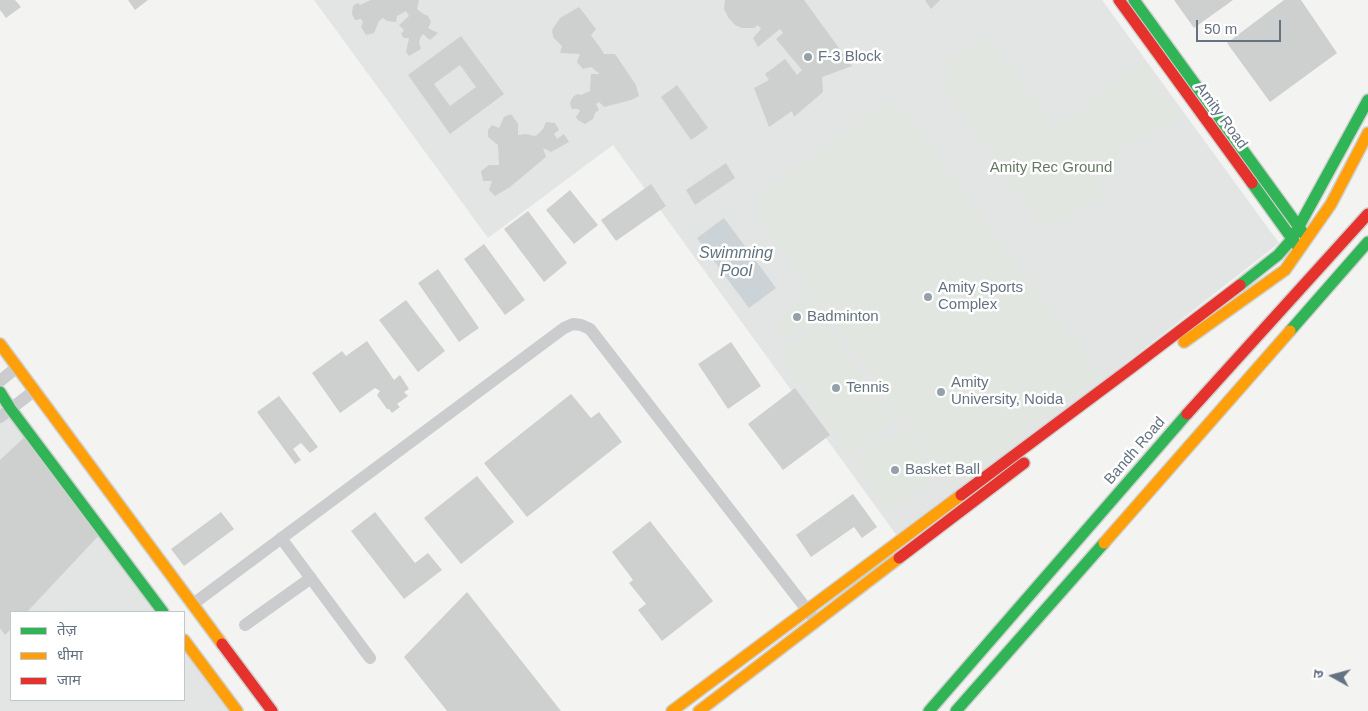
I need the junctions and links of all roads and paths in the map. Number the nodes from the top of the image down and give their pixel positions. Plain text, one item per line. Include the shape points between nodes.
1 (1118, 0) edge
2 (1134, 0) edge
3 (1368, 100) edge
4 (1368, 133) edge
5 (1368, 214) edge
6 (1299, 226) junction
7 (1292, 238) junction
8 (1307, 238) junction
9 (1368, 242) edge
10 (1299, 249) junction
11 (0, 344) edge
12 (17, 367) junction
13 (0, 381) edge
14 (34, 391) junction
15 (0, 392) edge
16 (10, 408) junction
17 (0, 417) edge
18 (1060, 435) dead end
19 (1036, 453) dead end
20 (281, 538) junction
21 (311, 578) junction
22 (193, 604) junction
23 (807, 610) junction
24 (162, 611) edge
25 (816, 622) junction
26 (245, 625) dead end
27 (185, 641) edge
28 (370, 658) dead end
29 (237, 711) edge
30 (272, 711) edge
31 (672, 711) edge
32 (699, 711) edge
33 (929, 711) edge
34 (956, 711) edge

1 - 7 street, Amity Road
2 - 6 street, Amity Road
3 - 6 street
4 - 8 street via 1331,204
5 - 33 street, Bandh Road via 1184,417
6 - 7 street
6 - 8 street, Amity Road
7 - 10 street, Amity Road
7 - 23 street via 1278,255 1185,327
8 - 10 street
9 - 34 street
10 - 18 street via 1285,270
11 - 12 street
12 - 13 street
12 - 14 street
14 - 16 street
14 - 22 street
15 - 16 street
16 - 17 street
16 - 24 street
19 - 25 street
20 - 21 street
20 - 22 street
20 - 23 street via 564,328 582,325 590,329
21 - 26 street
21 - 28 street
22 - 30 street
23 - 25 street
23 - 31 street
25 - 32 street
27 - 29 street

